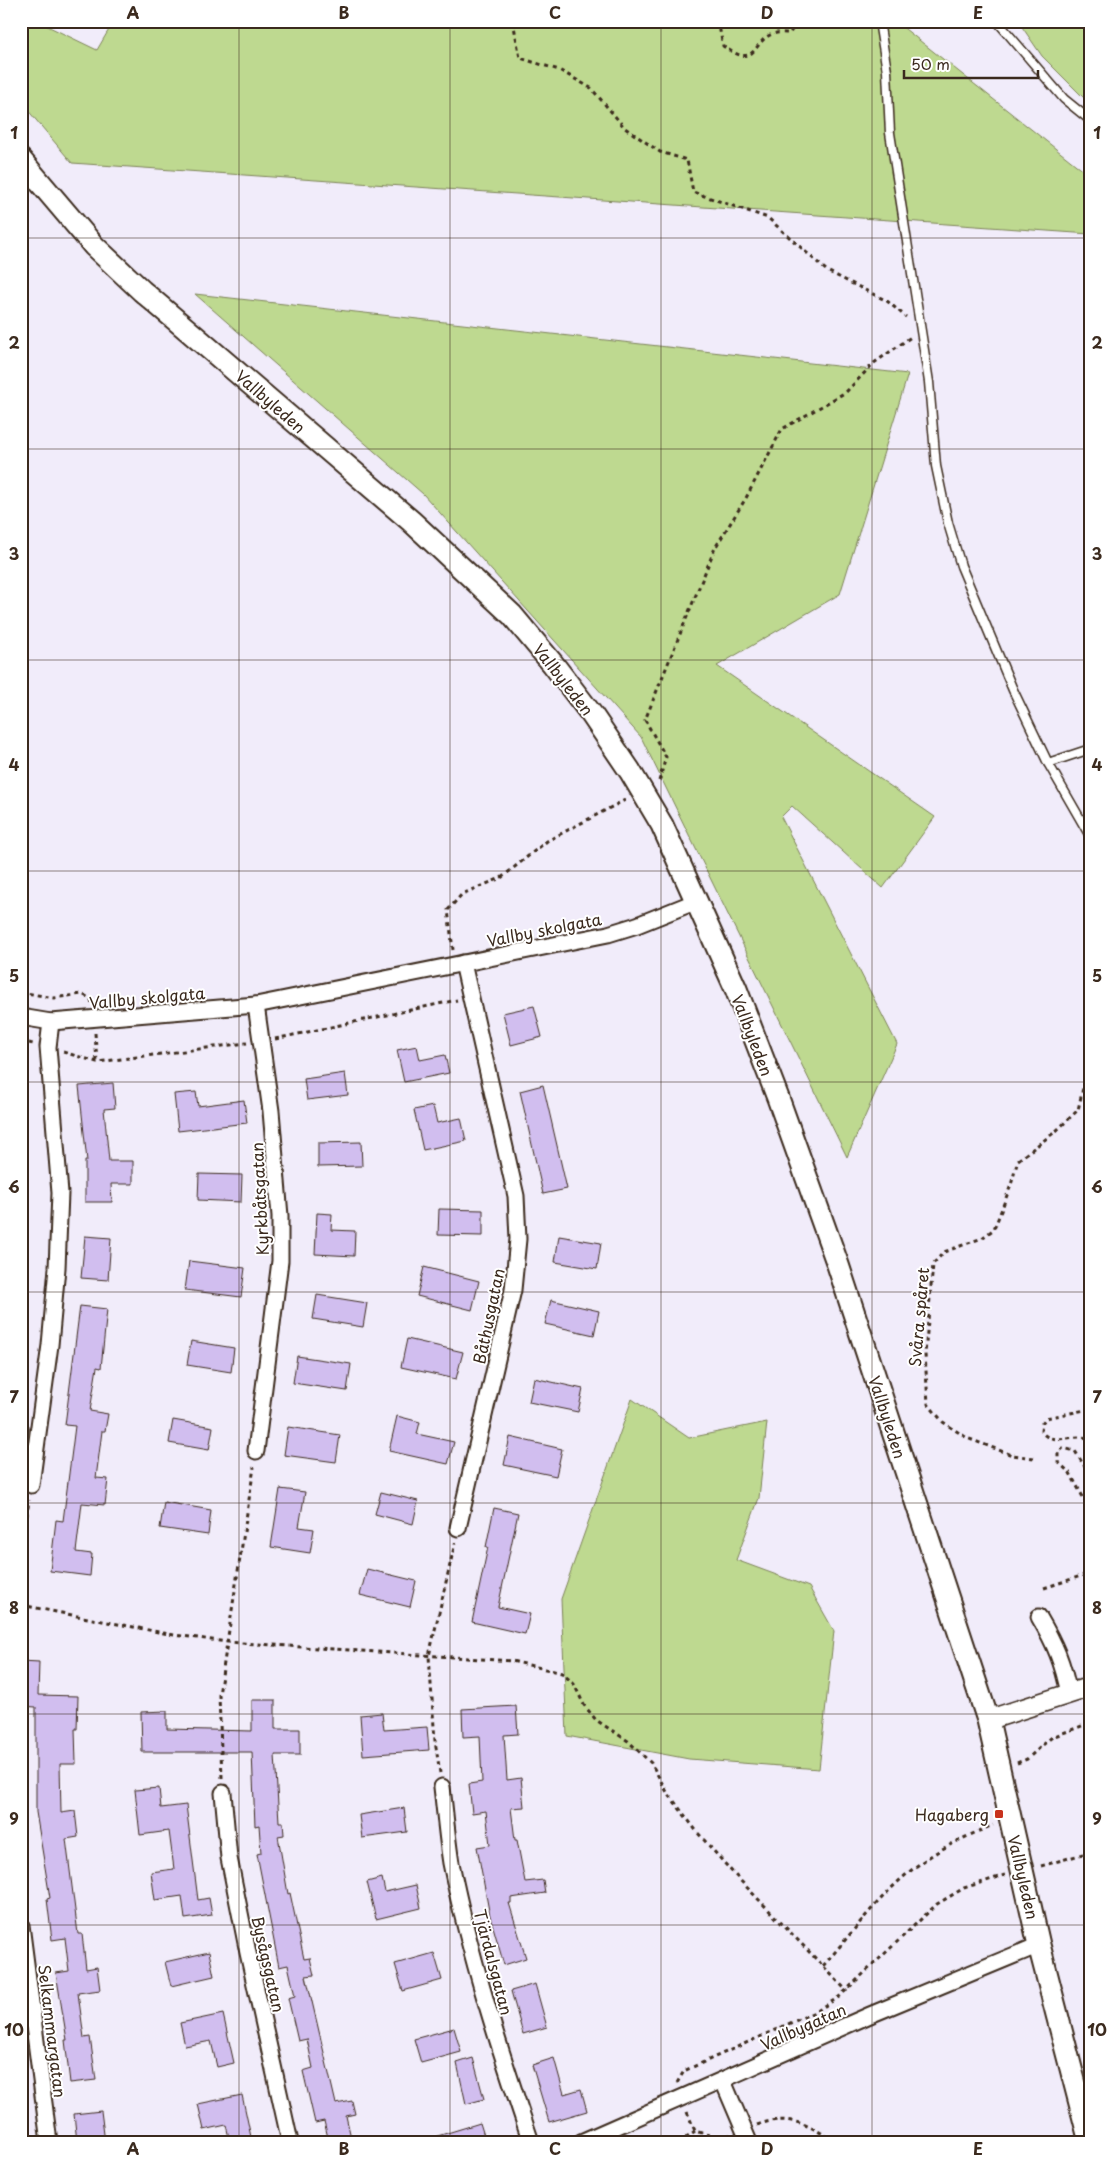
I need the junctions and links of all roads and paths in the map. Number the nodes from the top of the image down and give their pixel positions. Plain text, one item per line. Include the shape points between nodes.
1 (513, 21) edge
2 (718, 21) edge
3 (797, 21) edge
4 (879, 21) edge
5 (997, 21) edge
6 (1090, 120) edge
7 (21, 160) edge
8 (922, 330) junction
9 (1090, 749) edge
10 (1048, 763) junction
11 (658, 785) dead end
12 (626, 800) dead end
13 (1090, 836) edge
14 (697, 901) junction
15 (459, 963) junction
16 (256, 1005) junction
17 (21, 1017) edge
18 (51, 1022) junction
19 (1090, 1057) edge
20 (1090, 1409) edge
21 (1090, 1439) edge
22 (256, 1451) joint
23 (1034, 1458) dead end
24 (1090, 1476) edge
25 (31, 1485) joint
26 (1090, 1510) edge
27 (458, 1528) joint
28 (21, 1556) edge
29 (1090, 1573) edge
30 (1044, 1588) dead end
31 (21, 1605) edge
32 (1039, 1617) dead end
33 (228, 1642) junction
34 (429, 1656) junction
35 (1090, 1687) edge
36 (1069, 1694) junction
37 (988, 1720) junction
38 (1090, 1723) edge
39 (1001, 1774) junction
40 (442, 1787) joint
41 (223, 1793) joint
42 (997, 1823) dead end
43 (1090, 1852) edge
44 (1041, 1866) dead end
45 (1010, 1873) dead end
46 (21, 1925) edge
47 (1039, 1944) junction
48 (823, 1966) junction
49 (847, 1991) junction
50 (723, 2081) junction
51 (682, 2098) junction
52 (695, 2131) junction
53 (747, 2136) edge
54 (50, 2142) edge
55 (290, 2142) edge
56 (531, 2142) edge
57 (581, 2142) edge
58 (679, 2142) edge
59 (835, 2142) edge
60 (1090, 2142) edge

1 - 8 path via 520,58 559,70 591,88 625,128 660,152 688,160 693,192 768,218 827,271 886,301
2 - 3 path via 723,46 734,54 747,55 773,34 790,33
4 - 8 lane via 890,133
5 - 6 lane via 1064,99
7 - 14 main road, Vallbyleden via 94,246 411,521 512,615 570,686 630,771 662,825
8 - 10 lane via 932,438 948,523 975,599
8 - 11 path via 874,363 846,392 782,429 715,548 645,720 666,757
9 - 10 lane
10 - 13 lane
12 - 15 path via 547,841 501,878 462,894 448,910
14 - 15 street, Vallby skolgata via 608,934
14 - 37 main road, Vallbyleden via 778,1098 838,1264
15 - 16 street, Vallby skolgata
15 - 27 street, Båthusgatan via 514,1186 518,1239 513,1290
16 - 18 street, Vallby skolgata
16 - 22 street, Kyrkbåtsgatan via 271,1111 280,1216 280,1262
17 - 18 street, Vallby skolgata
18 - 25 street via 48,1048 60,1193 57,1268
19 - 23 path, Svåra spåret via 1078,1110 1018,1160 994,1229 982,1238 944,1252 933,1264 925,1354 928,1404 943,1422 967,1438 1012,1455
20 - 21 path via 1046,1418 1041,1431 1052,1439 1084,1436
22 - 33 path
24 - 26 path via 1075,1451 1063,1448 1058,1453 1058,1462 1070,1473
25 - 28 path
27 - 34 path
29 - 30 path
31 - 33 path via 174,1635
32 - 36 street via 1064,1666
33 - 34 path
33 - 41 path via 219,1695
34 - 40 path
34 - 48 path via 512,1661 568,1676 596,1720 628,1740 651,1764 667,1792 698,1833
35 - 36 street
36 - 37 street
37 - 39 main road, Vallbyleden
38 - 39 path via 1052,1737 1027,1759 1016,1763 1013,1770
39 - 47 main road, Vallbyleden
40 - 56 street, Tjärdalsgatan via 451,1861 468,1938 499,2047
41 - 55 street, Bysågsgatan via 237,1896
42 - 48 path via 964,1837 918,1865 875,1906
43 - 44 path
45 - 49 path via 964,1888 937,1904
46 - 54 street, Selkammargatan
47 - 50 street, Vallbygatan
47 - 60 main road, Vallbyleden
48 - 49 path
49 - 51 path via 816,2011 684,2071 677,2082
50 - 51 street, Vallbygatan
50 - 53 street
51 - 52 path
51 - 57 street, Vallbygatan
52 - 53 path via 719,2138
52 - 58 path
53 - 59 path via 776,2119 793,2120 810,2125

